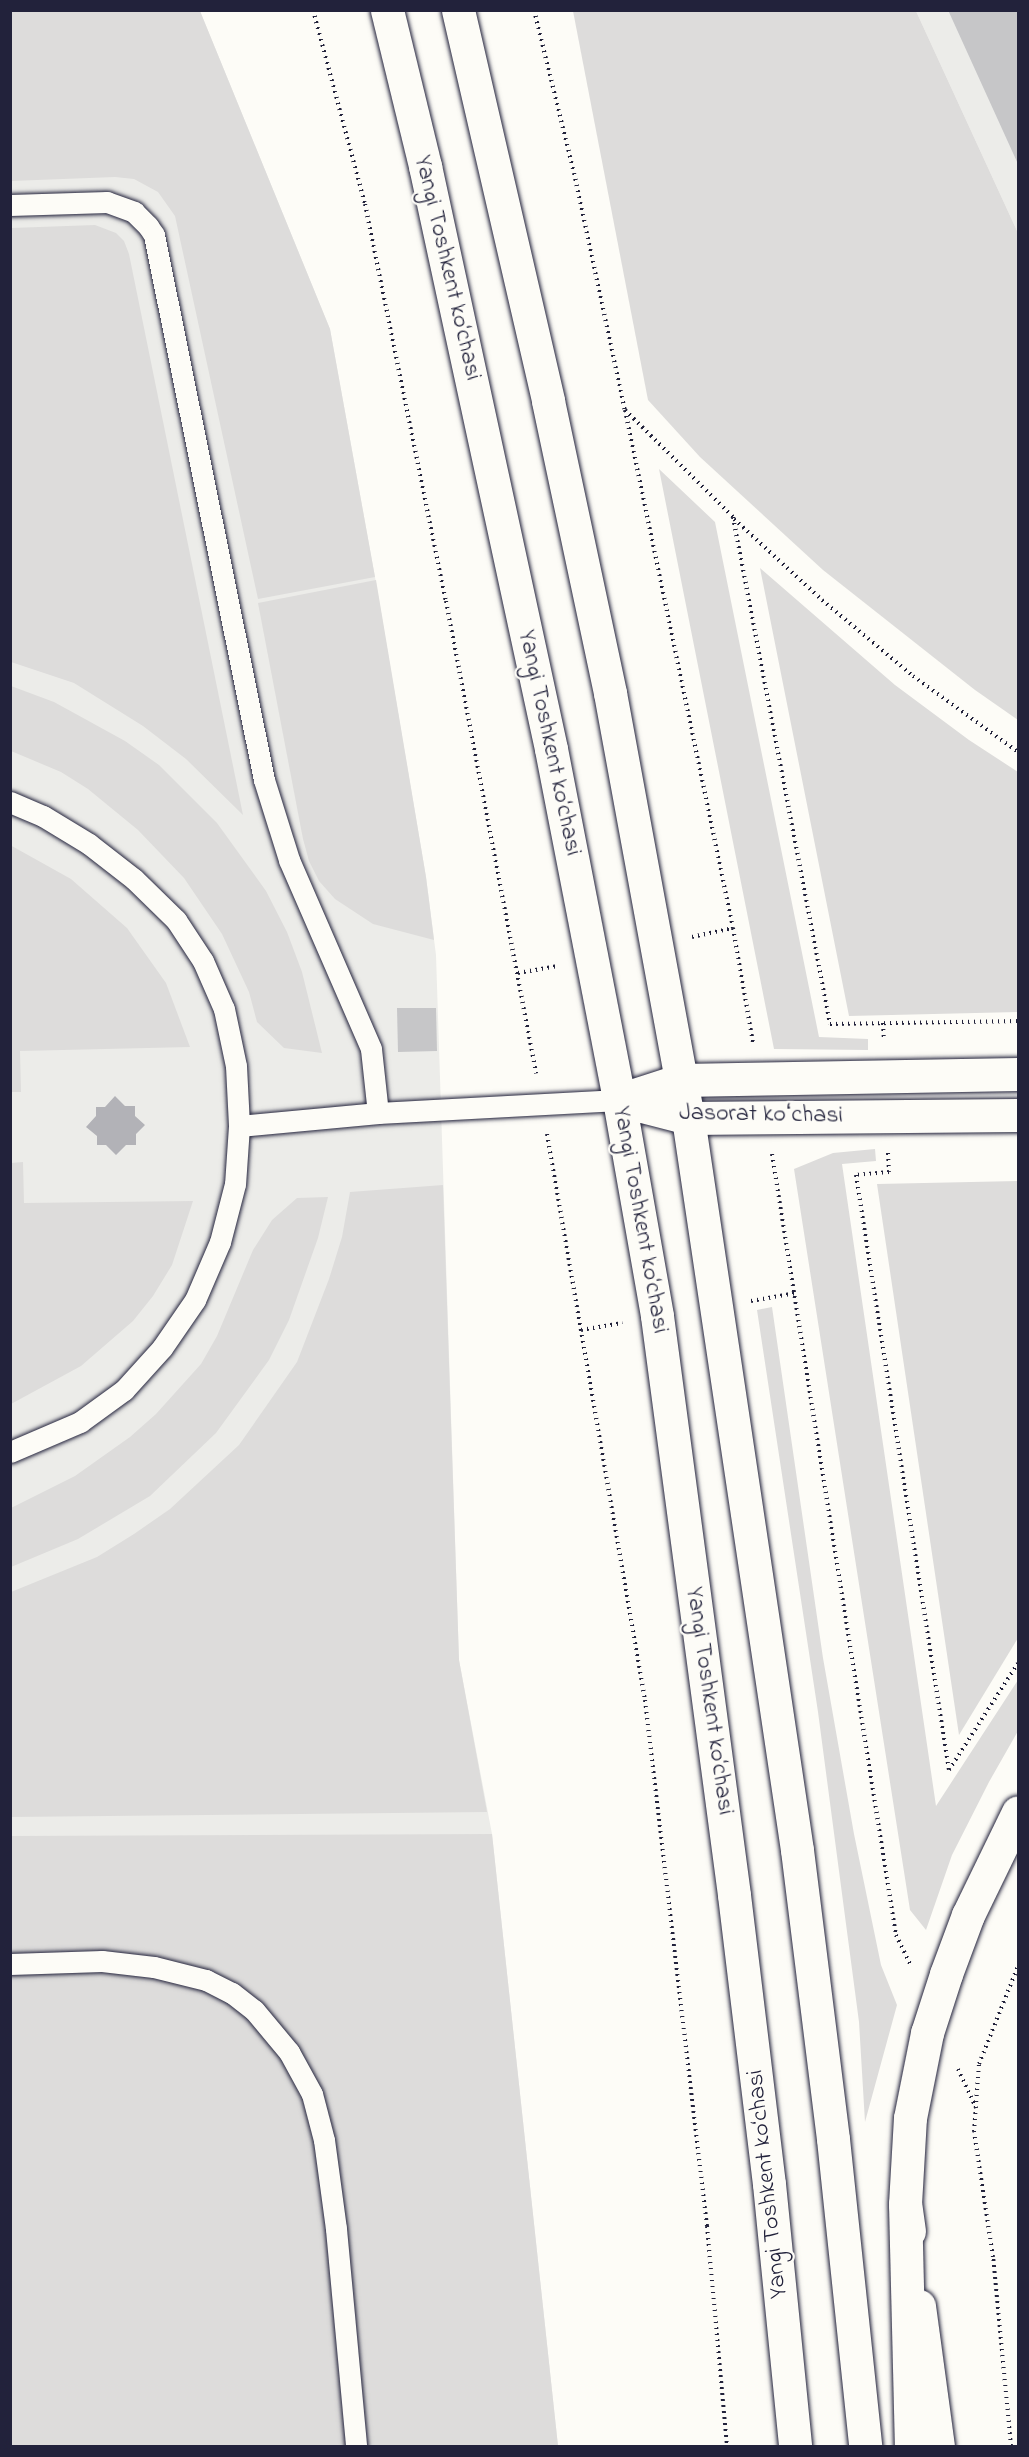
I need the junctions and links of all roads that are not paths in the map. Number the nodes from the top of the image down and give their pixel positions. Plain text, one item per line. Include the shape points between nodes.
1 (387, 10) edge
2 (458, 10) edge
3 (10, 205) edge
4 (10, 802) edge
5 (1018, 1074) edge
6 (681, 1080) junction
7 (619, 1100) junction
8 (378, 1113) junction
9 (1018, 1115) edge
10 (688, 1118) junction
11 (239, 1126) junction
12 (10, 1452) edge
13 (1018, 1812) edge
14 (10, 1964) edge
15 (905, 2204) junction
16 (865, 2440) edge
17 (356, 2446) edge
18 (795, 2446) edge
19 (911, 2446) edge
20 (938, 2446) edge

1 - 7 main road, Yangi Toshkent ko‘chasi via 425,166 554,760
2 - 6 main road via 608,681
3 - 8 lane via 107,202 134,212 154,235 264,780 289,860 371,1049
4 - 11 lane via 43,816 89,844 134,879 176,920 203,962 224,1009 236,1066
5 - 6 main road, Jasorat koʻchasi
6 - 7 main road, Jasorat koʻchasi
6 - 10 main road
7 - 8 lane
7 - 10 main road, Jasorat koʻchasi
7 - 18 main road, Yangi Toshkent ko‘chasi via 657,1316 734,1895
8 - 11 lane
9 - 10 main road, Jasorat koʻchasi
10 - 16 main road via 797,1850
11 - 12 lane via 235,1184 220,1242 195,1299 162,1348 124,1390 80,1422
13 - 15 main road via 968,1915 933,2015 910,2118
14 - 17 lane via 102,1961 154,1967 206,1980 254,2010 289,2052 312,2094 324,2140
15 - 19 main road
15 - 20 main road

